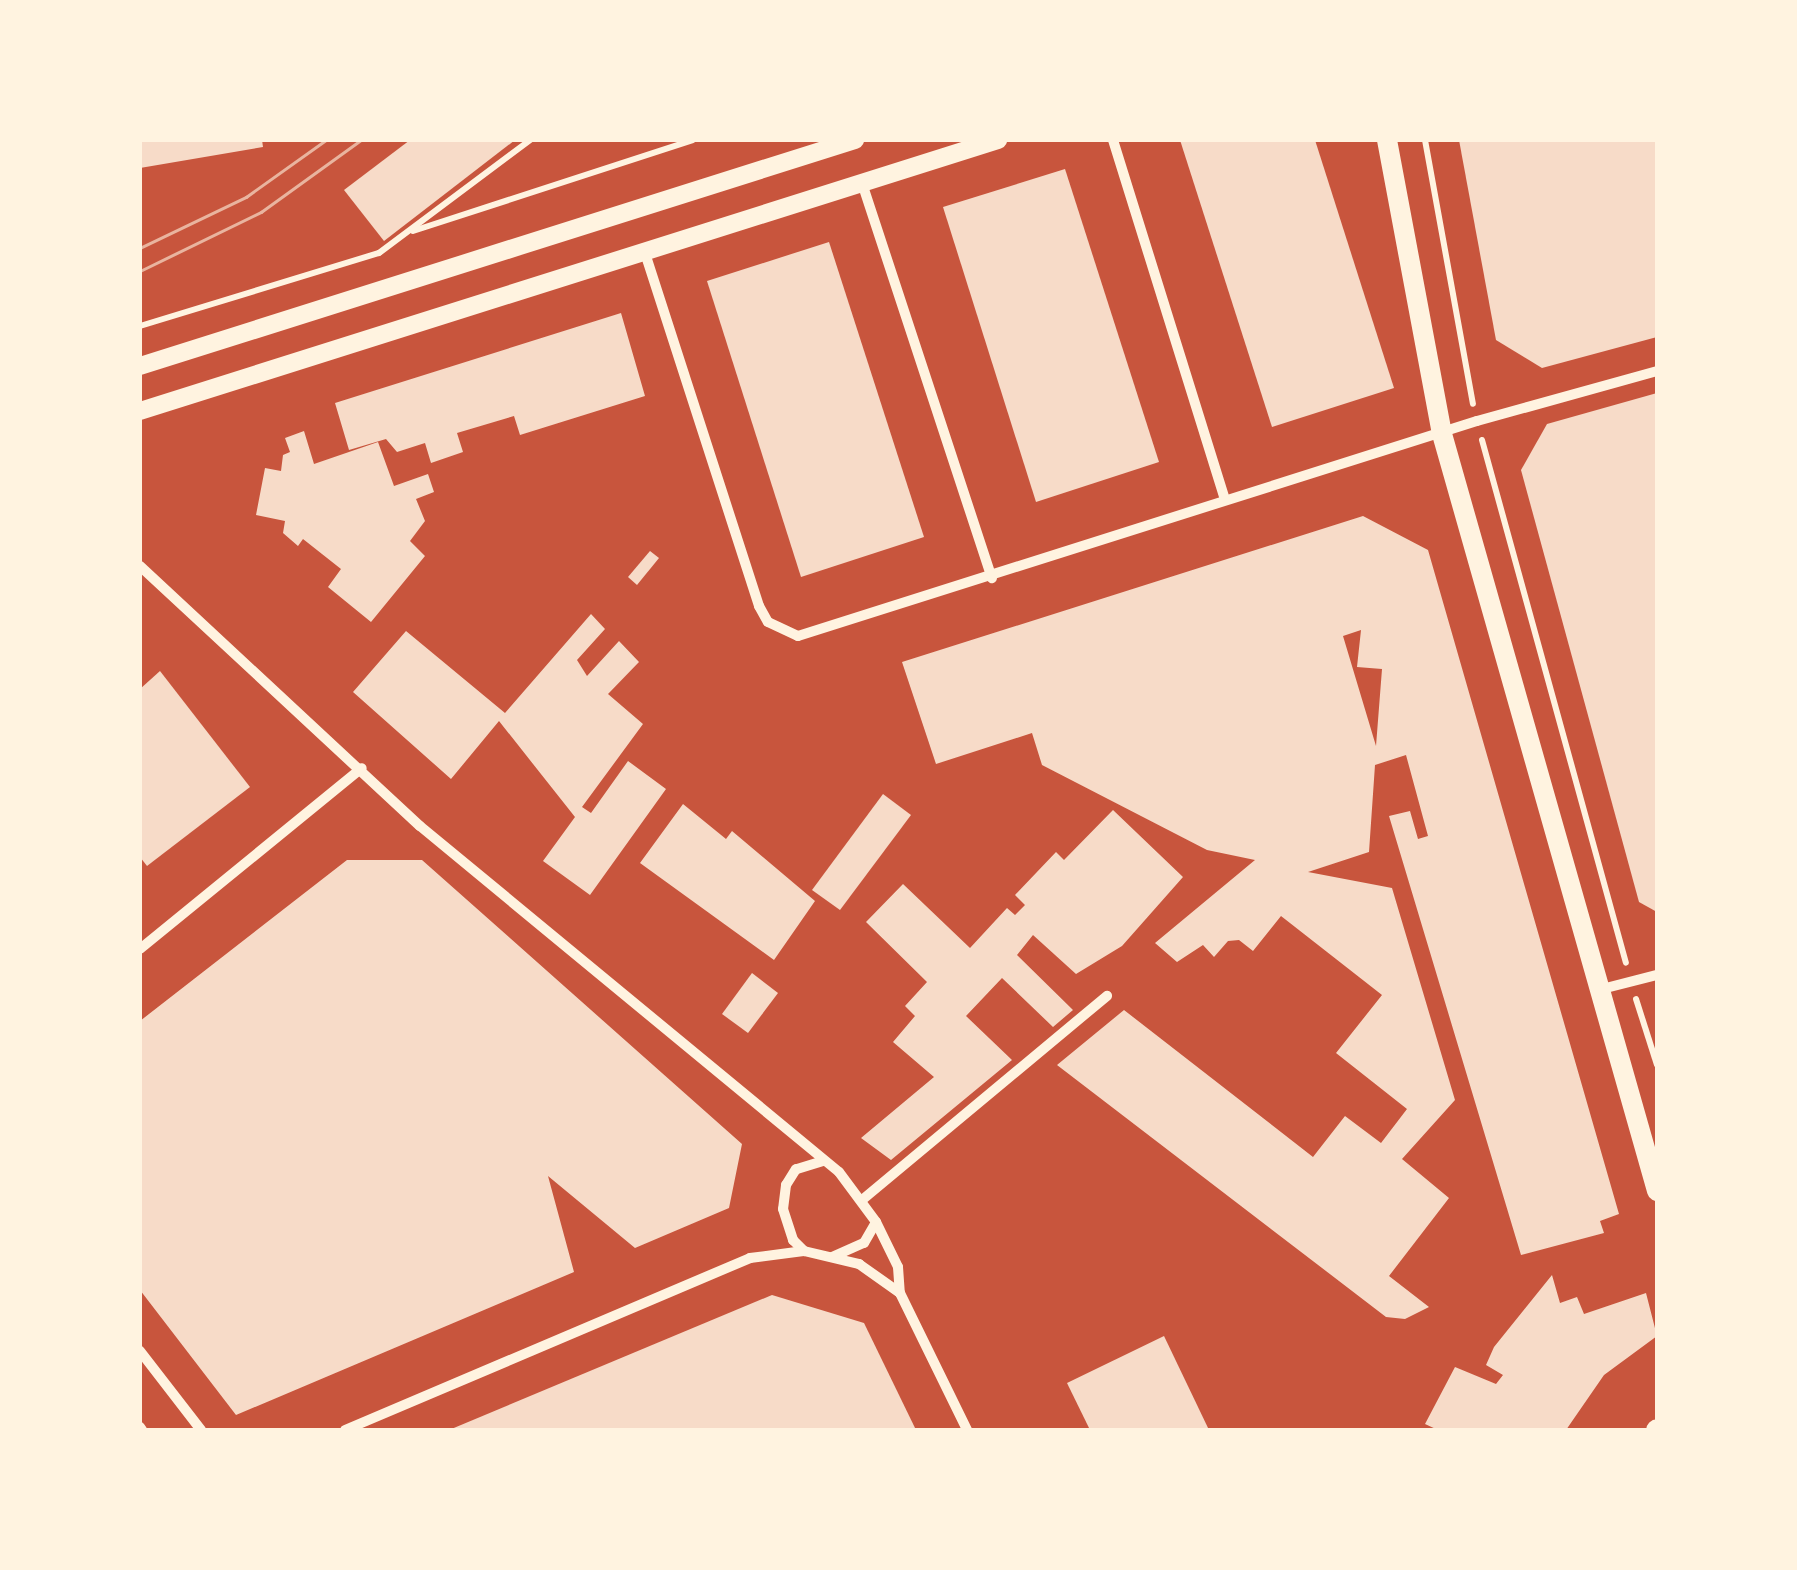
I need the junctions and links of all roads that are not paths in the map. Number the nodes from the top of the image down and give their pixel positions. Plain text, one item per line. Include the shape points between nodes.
1 (855, 140) edge
2 (998, 140) edge
3 (1113, 140) edge
4 (1387, 140) edge
5 (833, 143) edge
6 (862, 182) junction
7 (645, 253) junction
8 (140, 366) edge
9 (1657, 372) edge
10 (140, 412) edge
11 (1442, 434) junction
12 (1224, 500) junction
13 (140, 566) edge
14 (992, 578) junction
15 (362, 768) junction
16 (140, 948) edge
17 (1657, 975) edge
18 (1597, 991) junction
19 (1107, 996) dead end
20 (823, 1161) junction
21 (1657, 1191) edge
22 (862, 1200) junction
23 (876, 1222) junction
24 (804, 1251) junction
25 (831, 1257) junction
26 (900, 1293) junction
27 (140, 1351) edge
28 (201, 1430) edge
29 (345, 1430) edge
30 (967, 1430) edge

1 - 5 street
2 - 6 street
3 - 12 street
4 - 11 main road
5 - 8 street
6 - 7 street
6 - 14 street
7 - 10 street
7 - 14 street via 768,622 782,632 813,634
9 - 11 street
11 - 12 street
11 - 18 main road
12 - 14 street
13 - 15 street
15 - 16 street
15 - 20 street via 420,826
17 - 18 street
18 - 21 main road
19 - 22 street
20 - 22 street
20 - 24 street via 796,1168 786,1185 785,1225
22 - 23 street
23 - 25 street via 864,1243
23 - 26 street via 898,1267
24 - 25 street
24 - 29 street via 750,1258
25 - 26 street via 859,1264
26 - 30 street
27 - 28 street

